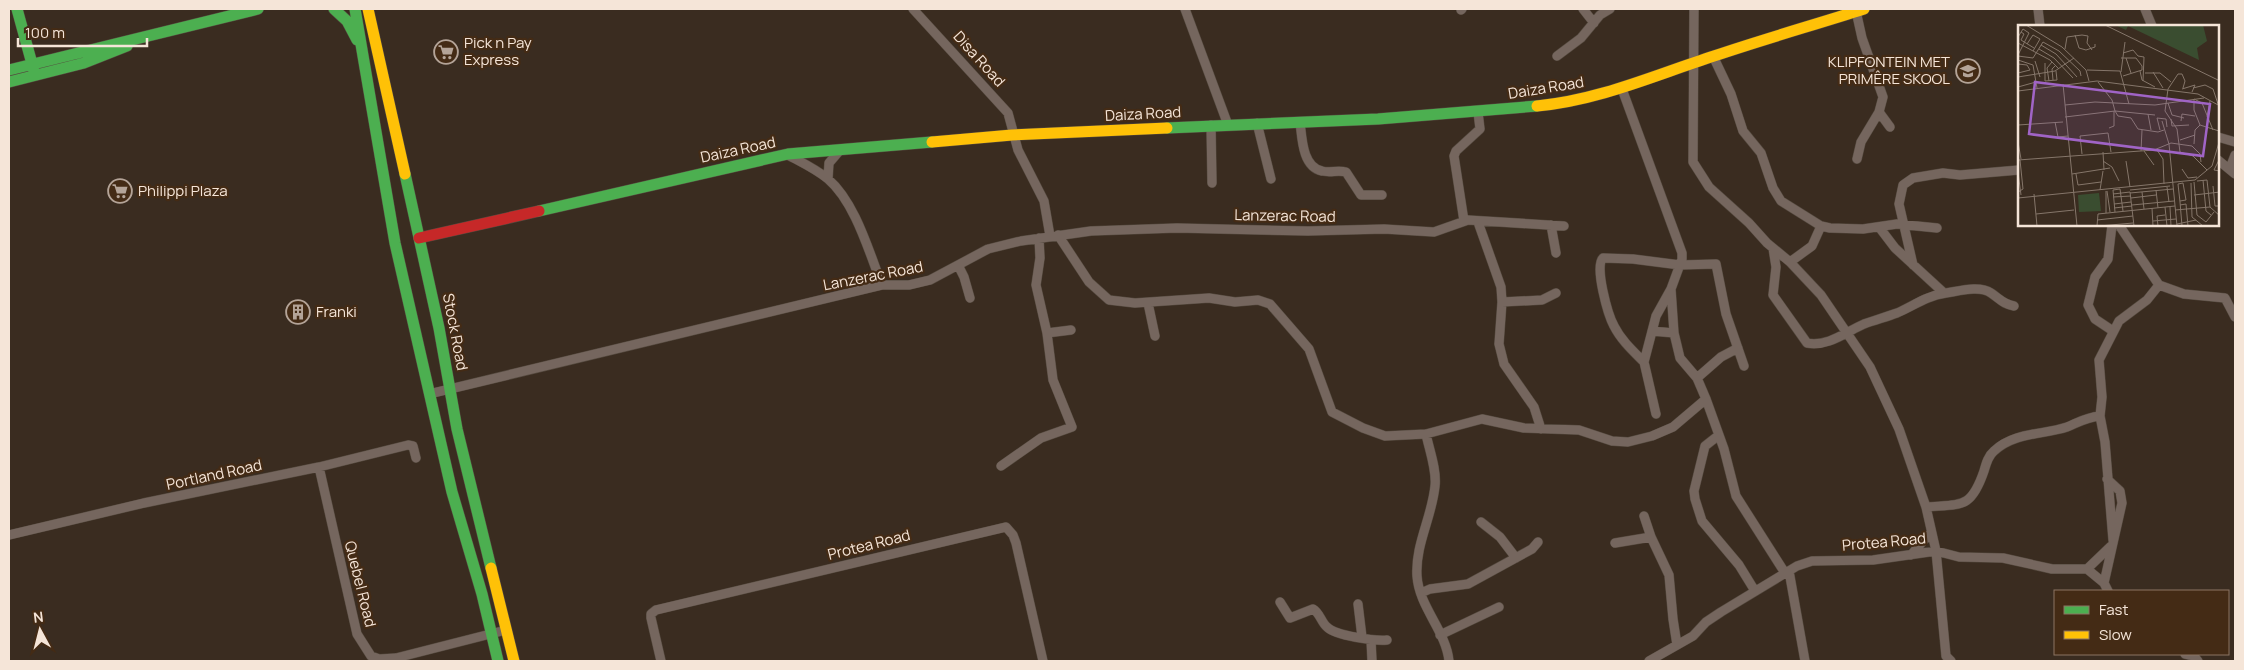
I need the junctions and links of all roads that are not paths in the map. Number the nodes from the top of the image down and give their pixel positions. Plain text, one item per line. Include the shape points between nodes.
1 (17, 9) edge
2 (258, 9) edge
3 (334, 9) edge
4 (355, 9) edge
5 (368, 9) edge
6 (913, 9) edge
7 (1185, 9) edge
8 (1584, 9) edge
9 (1610, 9) edge
10 (1694, 9) edge
11 (2038, 9) edge
12 (2145, 9) edge
13 (1860, 10) edge
14 (1594, 23) junction
15 (2040, 25) edge
16 (2152, 25) edge
17 (142, 38) junction
18 (364, 56) junction
19 (1557, 56) dead end
20 (1713, 56) junction
21 (1694, 63) junction
22 (32, 64) junction
23 (9, 70) edge
24 (35, 76) junction
25 (9, 82) edge
26 (1622, 88) junction
27 (1478, 112) junction
28 (1879, 112) junction
29 (1300, 122) junction
30 (1258, 123) junction
31 (1228, 124) junction
32 (1211, 125) junction
33 (1890, 126) dead end
34 (1012, 136) junction
35 (2219, 137) edge
36 (2235, 142) edge
37 (841, 149) junction
38 (788, 154) junction
39 (2235, 155) edge
40 (1857, 159) dead end
41 (2219, 161) edge
42 (2018, 170) edge
43 (2233, 171) edge
44 (828, 179) junction
45 (1271, 179) dead end
46 (1212, 183) dead end
47 (1382, 195) dead end
48 (1464, 220) junction
49 (1478, 222) junction
50 (1904, 224) junction
51 (1551, 225) junction
52 (1564, 226) dead end
53 (1821, 226) junction
54 (2112, 226) edge
55 (2120, 226) edge
56 (1879, 227) junction
57 (1937, 228) dead end
58 (1054, 236) junction
59 (419, 238) junction
60 (1039, 238) junction
61 (1773, 248) junction
62 (1556, 253) dead end
63 (1790, 262) junction
64 (1680, 264) junction
65 (958, 265) junction
66 (1913, 265) junction
67 (882, 285) junction
68 (2159, 285) junction
69 (1671, 289) junction
70 (1556, 293) dead end
71 (1944, 293) junction
72 (970, 298) dead end
73 (1502, 302) junction
74 (1148, 303) junction
75 (2014, 306) dead end
76 (2235, 316) edge
77 (1071, 330) dead end
78 (1652, 330) junction
79 (2113, 331) junction
80 (1847, 332) junction
81 (1047, 333) junction
82 (1674, 333) junction
83 (1155, 336) dead end
84 (1738, 348) junction
85 (1644, 362) junction
86 (1744, 366) dead end
87 (1697, 378) junction
88 (451, 389) junction
89 (428, 394) junction
90 (1706, 399) junction
91 (1656, 414) dead end
92 (2100, 416) junction
93 (1541, 429) junction
94 (1426, 434) junction
95 (1719, 435) junction
96 (416, 458) dead end
97 (1001, 466) dead end
98 (319, 467) junction
99 (2107, 479) junction
100 (1926, 506) junction
101 (1644, 516) dead end
102 (1481, 522) dead end
103 (1931, 532) junction
104 (9, 535) edge
105 (1651, 537) junction
106 (1538, 542) dead end
107 (1615, 543) dead end
108 (2112, 543) junction
109 (1936, 551) junction
110 (1910, 555) junction
111 (1516, 558) junction
112 (2087, 569) junction
113 (1787, 572) junction
114 (2106, 587) edge
115 (1755, 591) junction
116 (1421, 593) junction
117 (1280, 602) dead end
118 (1358, 604) dead end
119 (1499, 607) dead end
120 (506, 630) junction
121 (492, 633) junction
122 (1440, 635) junction
123 (1362, 637) junction
124 (1371, 640) junction
125 (1387, 640) dead end
126 (1677, 645) junction
127 (1946, 659) edge
128 (498, 661) edge
129 (514, 661) edge
130 (661, 661) edge
131 (1043, 661) edge
132 (1372, 661) edge
133 (1450, 661) edge
134 (1649, 661) edge
135 (1805, 661) edge

1 - 22 main road
2 - 17 main road
3 - 18 main road via 347,21
4 - 18 main road
5 - 59 main road, Stock Road
6 - 34 street, Disa Road via 1003,106 1010,117
7 - 31 street
8 - 14 street
9 - 14 street
10 - 21 street
11 - 15 street
12 - 16 street
13 - 20 main road, Daiza Road
13 - 28 street via 1862,38 1883,97
14 - 19 street via 1582,38
17 - 22 main road
17 - 24 main road via 106,56
18 - 89 main road via 395,242
20 - 21 main road, Daiza Road
20 - 53 street via 1732,94 1743,131 1761,153 1777,195
21 - 26 main road, Daiza Road
21 - 61 street via 1693,162 1709,187
22 - 23 main road
22 - 24 main road
24 - 25 main road
26 - 27 main road, Daiza Road via 1556,104
26 - 64 street via 1682,253
27 - 29 main road, Daiza Road
27 - 48 street via 1480,129 1454,156
28 - 33 street
28 - 40 street via 1864,134
29 - 30 main road, Daiza Road
29 - 47 street via 1306,154 1314,168 1323,172 1344,172 1361,195
30 - 31 main road, Daiza Road
30 - 45 street
31 - 32 main road, Daiza Road
32 - 34 main road, Daiza Road
32 - 46 street
34 - 37 main road, Daiza Road
34 - 58 street, Disa Road via 1044,201
35 - 36 street
37 - 38 main road, Daiza Road
37 - 44 street via 829,163
38 - 44 street
38 - 59 main road, Daiza Road
39 - 43 street
41 - 43 street
42 - 50 street via 1960,175 1942,173 1908,180 1899,199
44 - 67 street via 847,204
48 - 49 street
48 - 58 street, Lanzerac Road via 1438,231 1177,228 1105,230
49 - 51 street
49 - 73 street via 1498,276
50 - 56 street
50 - 57 street
50 - 66 street
51 - 52 street
51 - 62 street
53 - 56 street
53 - 63 street via 1812,246
54 - 79 street via 2108,259 2095,277 2088,305 2095,319
55 - 68 street
56 - 66 street
58 - 60 street, Lanzerac Road
58 - 74 street via 1103,296 1115,301
59 - 88 main road, Stock Road
60 - 65 street, Lanzerac Road via 988,249
60 - 81 street via 1036,285
61 - 63 street
61 - 80 street via 1776,268 1773,295 1803,340 1819,344
63 - 80 street via 1821,295
64 - 69 street
64 - 84 street via 1716,264 1726,314
64 - 85 street via 1614,258 1602,258 1600,261 1602,285 1614,326 1624,342
65 - 67 street, Lanzerac Road via 918,284
65 - 72 street
66 - 71 street
67 - 88 street, Lanzerac Road
68 - 76 street via 2184,294 2225,298
68 - 79 street
69 - 78 street
69 - 82 street
70 - 73 street via 1542,300
71 - 75 street via 1978,289
71 - 80 street
73 - 93 street via 1499,344 1504,364 1537,412
74 - 83 street
74 - 94 street via 1209,298 1268,302 1308,346 1334,414 1381,436
77 - 81 street
78 - 82 street
78 - 85 street
79 - 92 street via 2098,360 2102,397
80 - 100 street via 1887,399
81 - 97 street via 1053,380 1072,428 1041,438
82 - 87 street via 1680,358
84 - 86 street
84 - 87 street via 1721,357
85 - 91 street
87 - 90 street
88 - 89 street, Lanzerac Road
88 - 120 main road, Stock Road via 464,458
89 - 121 main road
90 - 93 street via 1674,427 1637,440 1619,442 1579,430
90 - 95 street
92 - 99 street
92 - 100 street via 2084,418 2064,428 2022,436 2002,446 1992,452 1971,499 1956,504
93 - 94 street via 1482,419
94 - 116 street via 1435,484 1418,562
95 - 113 street via 1736,496
95 - 115 street via 1705,446 1695,499 1702,521 1739,564
96 - 98 street, Portland Road via 414,448 408,445
98 - 104 street, Portland Road
98 - 121 street, Quebel Road via 355,626 361,643 371,656 396,658
99 - 108 street
99 - 108 street via 2122,495
100 - 103 street
101 - 105 street
102 - 111 street via 1500,537
103 - 109 street
103 - 110 street
105 - 107 street
105 - 126 street via 1669,575
106 - 111 street
108 - 112 street
108 - 114 street
109 - 110 street, Protea Road
109 - 112 street, Protea Road via 1959,557 2003,558 2052,569
109 - 127 street
110 - 113 street, Protea Road via 1873,560 1812,561
111 - 116 street via 1468,584
112 - 114 street
113 - 115 street, Protea Road
113 - 135 street
115 - 126 street, Protea Road
116 - 122 street
117 - 123 street via 1290,618 1313,609 1334,632
118 - 123 street
119 - 122 street
120 - 121 street, Quebel Road
120 - 129 main road, Stock Road
121 - 128 main road
122 - 133 street
123 - 124 street
124 - 125 street
124 - 132 street
126 - 134 street, Protea Road
130 - 131 street, Protea Road via 651,616 656,610 1006,527 1016,543

